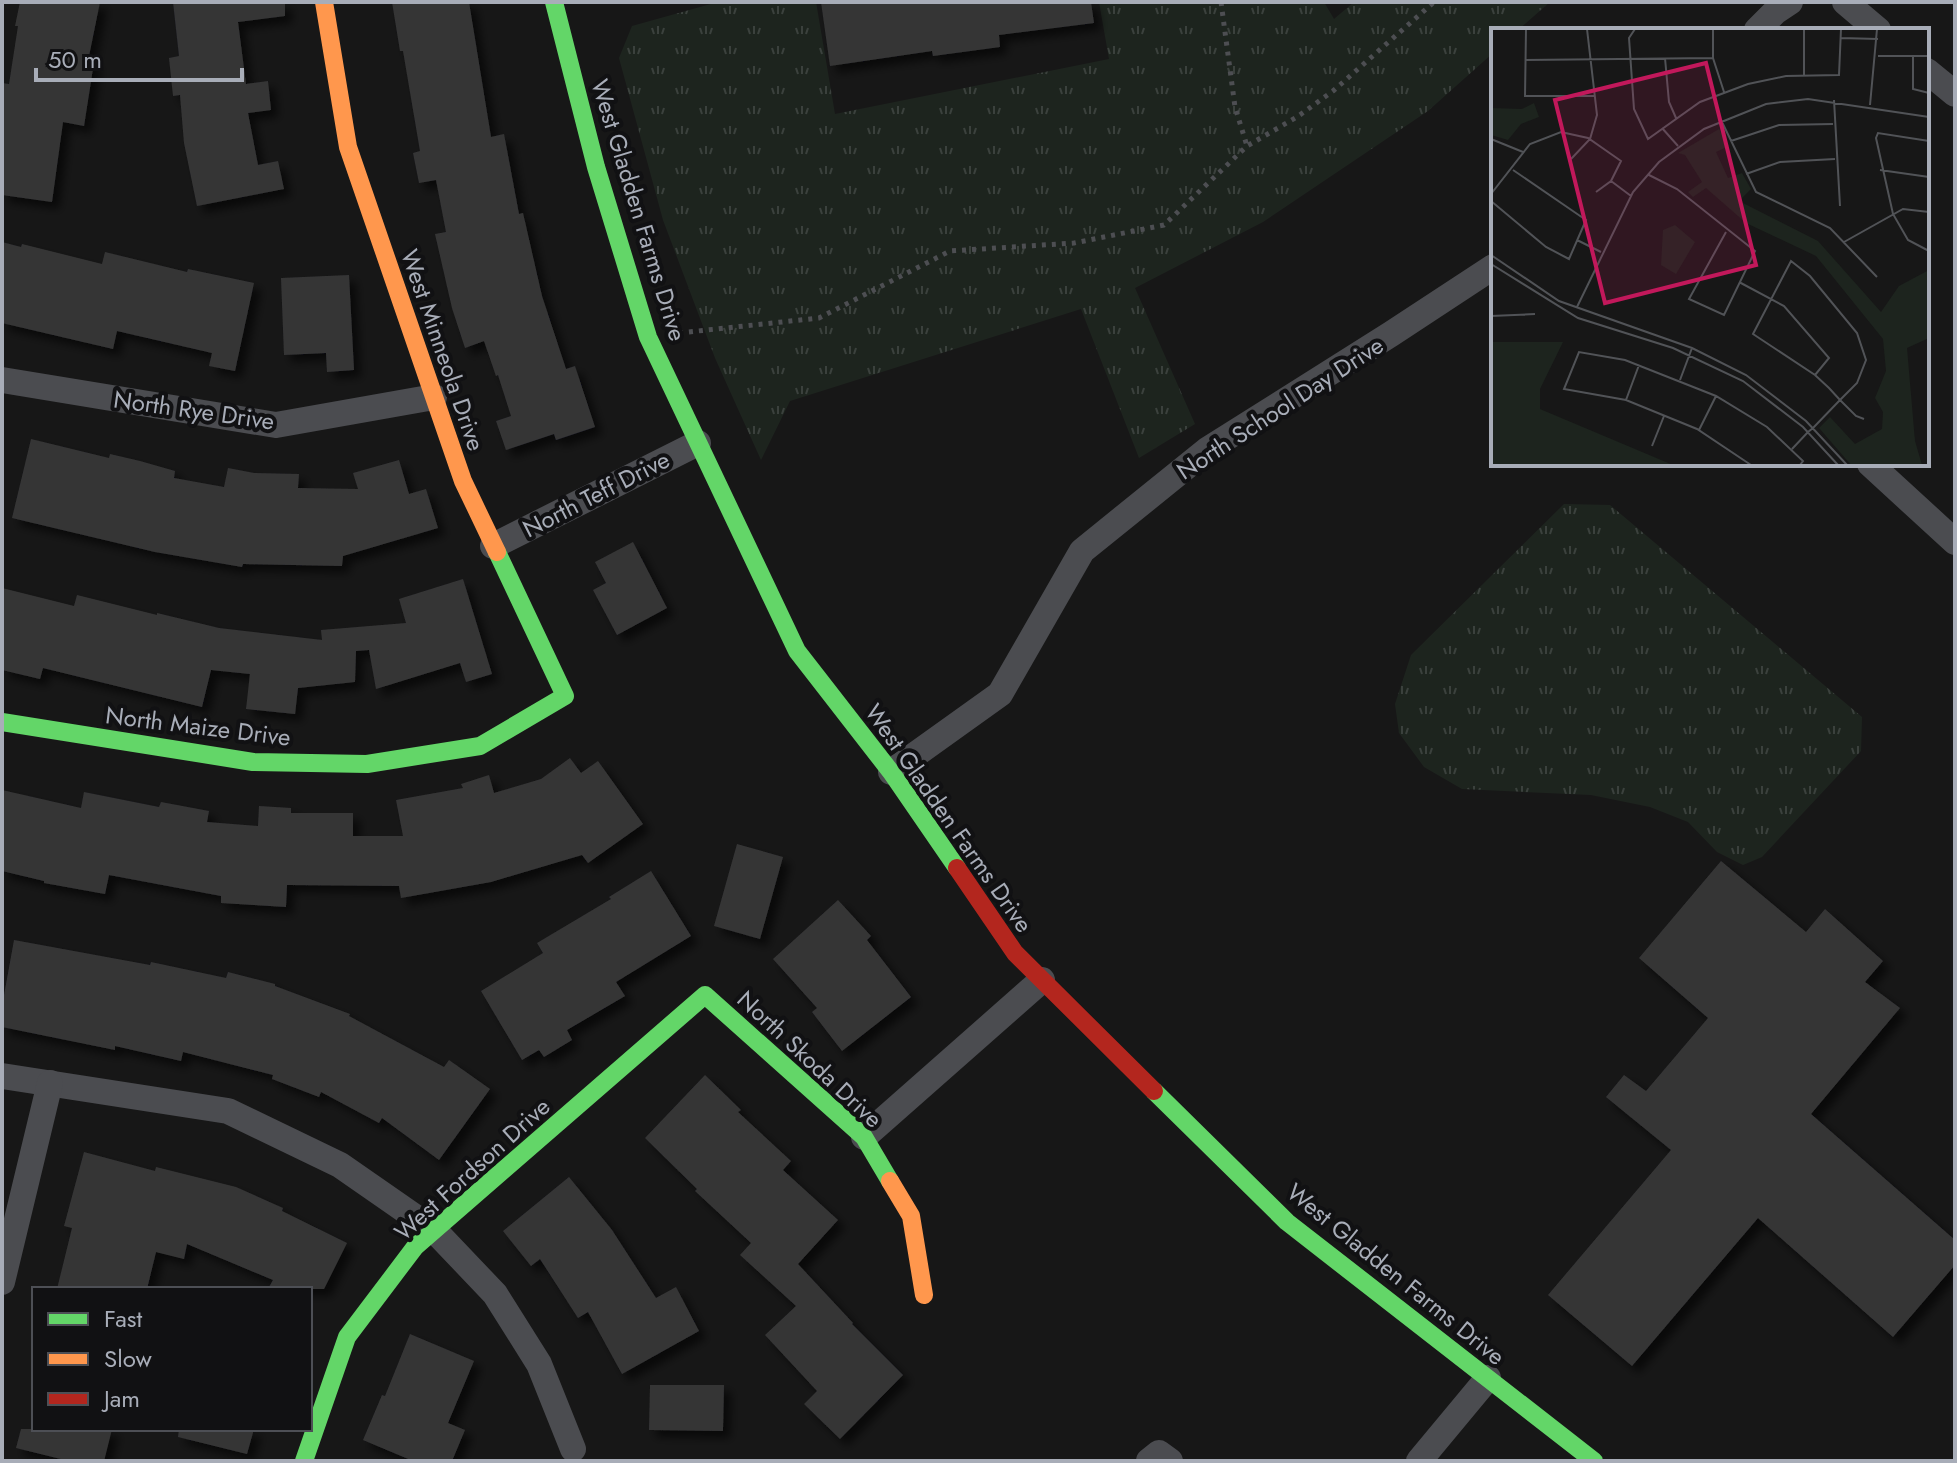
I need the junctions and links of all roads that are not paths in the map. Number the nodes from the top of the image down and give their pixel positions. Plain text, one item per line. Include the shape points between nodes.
1 (324, 2) edge
2 (554, 2) edge
3 (1790, 2) edge
4 (1845, 2) edge
5 (1759, 28) edge
6 (1876, 28) edge
7 (1929, 73) edge
8 (1955, 94) edge
9 (1491, 268) edge
10 (2, 380) edge
11 (434, 397) junction
12 (698, 443) junction
13 (1872, 466) edge
14 (1955, 542) edge
15 (493, 546) junction
16 (565, 696) joint
17 (2, 722) edge
18 (891, 772) junction
19 (1042, 980) junction
20 (705, 995) joint
21 (2, 1076) edge
22 (50, 1083) junction
23 (864, 1137) junction
24 (435, 1231) junction
25 (2, 1282) edge
26 (924, 1295) dead end
27 (1488, 1378) junction
28 (573, 1449) dead end
29 (304, 1461) edge
30 (1419, 1461) edge
31 (1594, 1461) edge

1 - 11 street, West Minneola Drive via 348,147
2 - 12 street, West Gladden Farms Drive via 596,167 648,337
3 - 5 street
4 - 6 street
7 - 8 street
9 - 18 street, North School Day Drive via 1207,450 1082,551 1000,694
10 - 11 street, North Rye Drive via 276,425
11 - 15 street, West Minneola Drive
12 - 15 street, North Teff Drive
12 - 18 street, West Gladden Farms Drive via 797,651
13 - 14 street
15 - 16 street, West Minneola Drive
16 - 17 street, North Maize Drive via 480,746 367,764 253,762
18 - 19 street, West Gladden Farms Drive via 1015,953
19 - 23 street
19 - 27 street, West Gladden Farms Drive via 1287,1222
20 - 23 street, North Skoda Drive
20 - 24 street, West Fordson Drive
21 - 22 street
22 - 24 street via 228,1111 340,1165
22 - 25 street
23 - 26 street, North Skoda Drive via 911,1216
24 - 28 street via 495,1294 539,1364
24 - 29 street, West Fordson Drive via 415,1247 347,1337
27 - 30 street
27 - 31 street, West Gladden Farms Drive

